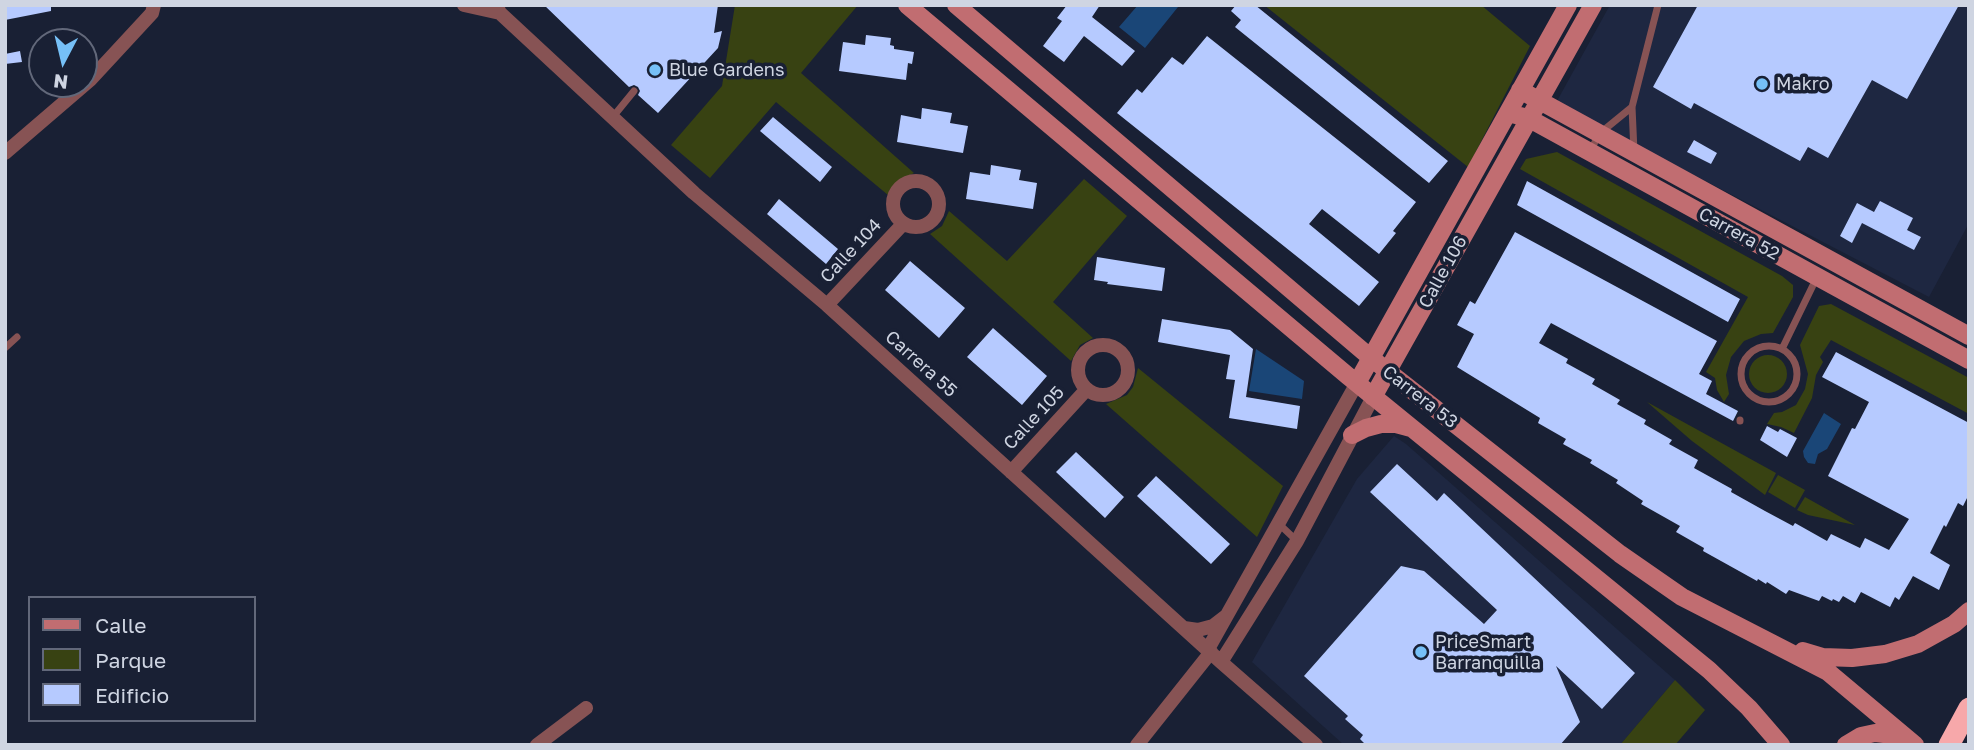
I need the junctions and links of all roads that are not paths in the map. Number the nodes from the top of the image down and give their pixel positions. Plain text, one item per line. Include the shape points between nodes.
1 (464, 5) edge
2 (907, 5) edge
3 (956, 5) edge
4 (1568, 5) edge
5 (1593, 5) edge
6 (1658, 5) edge
7 (157, 8) edge
8 (498, 9) edge
9 (1520, 90) junction
10 (634, 91) dead end
11 (1538, 100) junction
12 (1632, 107) junction
13 (1508, 113) junction
14 (612, 118) junction
15 (1528, 118) junction
16 (1600, 134) junction
17 (1590, 152) junction
18 (5, 153) edge
19 (1634, 153) junction
20 (903, 224) dead end
21 (1810, 249) junction
22 (1806, 270) junction
23 (827, 305) junction
24 (17, 337) dead end
25 (1969, 337) edge
26 (5, 348) edge
27 (1782, 349) junction
28 (1371, 358) junction
29 (1969, 360) edge
30 (1387, 371) junction
31 (1357, 383) junction
32 (1086, 390) dead end
33 (1373, 397) junction
34 (1411, 428) junction
35 (1352, 435) junction
36 (1011, 472) junction
37 (1279, 524) junction
38 (1297, 541) junction
39 (1234, 604) junction
40 (1969, 611) edge
41 (1184, 628) junction
42 (1766, 639) junction
43 (1213, 654) junction
44 (586, 708) dead end
45 (1969, 708) edge
46 (1908, 740) edge
47 (1951, 743) edge
48 (537, 745) edge
49 (1137, 745) edge
50 (1316, 745) edge
51 (1781, 745) edge
52 (1846, 745) edge

1 - 8 street, Carrera 55
2 - 31 main road, Carrera 53
3 - 28 main road, Carrera 53
4 - 9 main road, Calle 106
5 - 11 main road, Calle 106
6 - 12 lane
7 - 18 street via 90,80
8 - 14 street, Carrera 55
9 - 11 main road, Carrera 52
9 - 13 main road, Calle 106
10 - 14 lane
11 - 15 main road, Calle 106
11 - 16 main road, Carrera 52
12 - 16 lane
12 - 19 lane
13 - 15 main road, Carrera 52
13 - 28 main road, Calle 106
14 - 23 street, Carrera 55
15 - 17 main road, Carrera 52
15 - 30 main road, Calle 106
16 - 17 lane
16 - 19 main road, Carrera 52
17 - 22 main road, Carrera 52
19 - 21 main road, Carrera 52
20 - 23 street, Calle 104
21 - 22 lane
21 - 22 lane
21 - 25 main road, Carrera 52
22 - 27 lane
22 - 29 main road, Carrera 52
23 - 36 street, Carrera 55
24 - 26 lane
27 - 27 lane via 1763,346 1747,356 1742,383 1754,397 1780,400 1793,388 1797,370
28 - 30 main road, Carrera 53
28 - 31 main road, Calle 106
30 - 33 main road, Calle 106
30 - 42 main road, Carrera 53 via 1620,554 1682,597
31 - 33 main road, Carrera 53
31 - 37 street, Calle 106
32 - 36 street, Calle 105
33 - 34 main road, Carrera 53
33 - 35 street, Calle 106
34 - 35 main road via 1381,424
34 - 51 main road, Carrera 53 via 1709,670
35 - 38 street, Calle 106
36 - 41 street, Carrera 55
37 - 38 lane
37 - 39 street, Calle 106
38 - 43 street, Calle 106
39 - 41 street, Calle 106 via 1213,626
39 - 43 street, Calle 106
40 - 42 main road via 1918,644 1885,654 1823,657
41 - 43 street, Carrera 55
42 - 46 main road, Carrera 53 via 1828,672
43 - 49 street, Calle 106
43 - 50 street, Carrera 55
44 - 48 street
45 - 47 highway
46 - 52 main road via 1875,733

